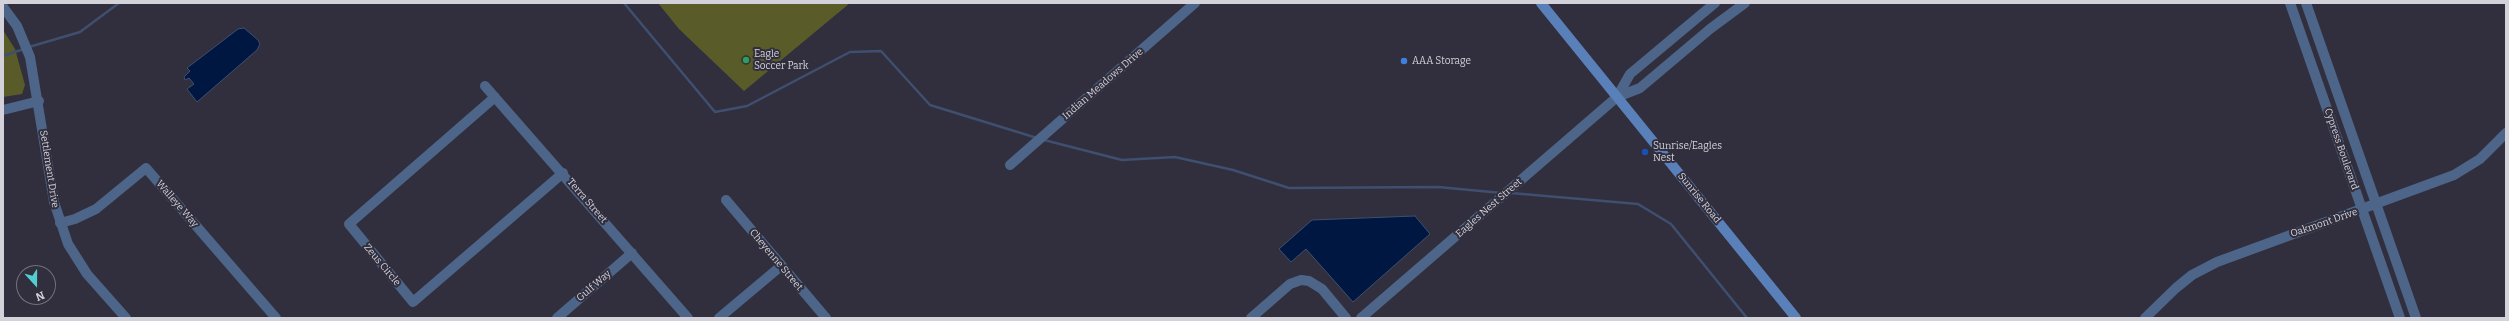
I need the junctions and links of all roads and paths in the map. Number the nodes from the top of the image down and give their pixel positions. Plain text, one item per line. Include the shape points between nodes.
1 (1195, 3) edge
2 (1541, 3) edge
3 (1716, 3) edge
4 (1745, 3) edge
5 (2290, 3) edge
6 (2306, 3) edge
7 (3, 6) edge
8 (485, 86) dead end
9 (494, 97) junction
10 (1617, 97) junction
11 (39, 101) junction
12 (3, 110) edge
13 (2506, 133) edge
14 (1010, 165) dead end
15 (563, 173) junction
16 (726, 200) dead end
17 (2376, 205) junction
18 (2362, 210) junction
19 (60, 223) junction
20 (632, 253) junction
21 (781, 266) junction
22 (126, 318) edge
23 (276, 318) edge
24 (557, 318) edge
25 (688, 318) edge
26 (719, 318) edge
27 (826, 318) edge
28 (1251, 318) edge
29 (1346, 318) edge
30 (1361, 318) edge
31 (1796, 318) edge
32 (2145, 318) edge
33 (2400, 318) edge
34 (2416, 318) edge

1 - 14 street, Indian Meadows Drive
2 - 10 main road, Sunrise Road
3 - 10 street, Eagles Nest Street via 1663,44 1630,74
4 - 10 street, Eagles Nest Street via 1640,88
5 - 18 street, Cypress Boulevard
6 - 17 street, Cypress Boulevard
7 - 11 street, Settlement Drive via 17,26 31,62
8 - 9 street, Terra Street
9 - 15 street, Terra Street
9 - 15 street, Zeus Circle via 349,224 413,302
10 - 30 street, Eagles Nest Street
10 - 31 main road, Sunrise Road
11 - 12 street
11 - 19 street, Settlement Drive via 54,202
13 - 17 street, Oakmont Drive via 2480,159 2454,175
15 - 20 street, Terra Street
16 - 21 street, Cheyenne Street
17 - 18 street, Oakmont Drive
17 - 34 street, Cypress Boulevard
18 - 32 street, Oakmont Drive via 2217,262 2192,275
18 - 33 street, Cypress Boulevard
19 - 22 street, Settlement Drive via 75,258
19 - 23 street, Walleye Way via 75,219 96,208 146,168
20 - 24 street, Gulf Way
20 - 25 street, Terra Street
21 - 26 street
21 - 27 street, Cheyenne Street
28 - 29 street via 1290,284 1301,280 1309,281 1322,289

